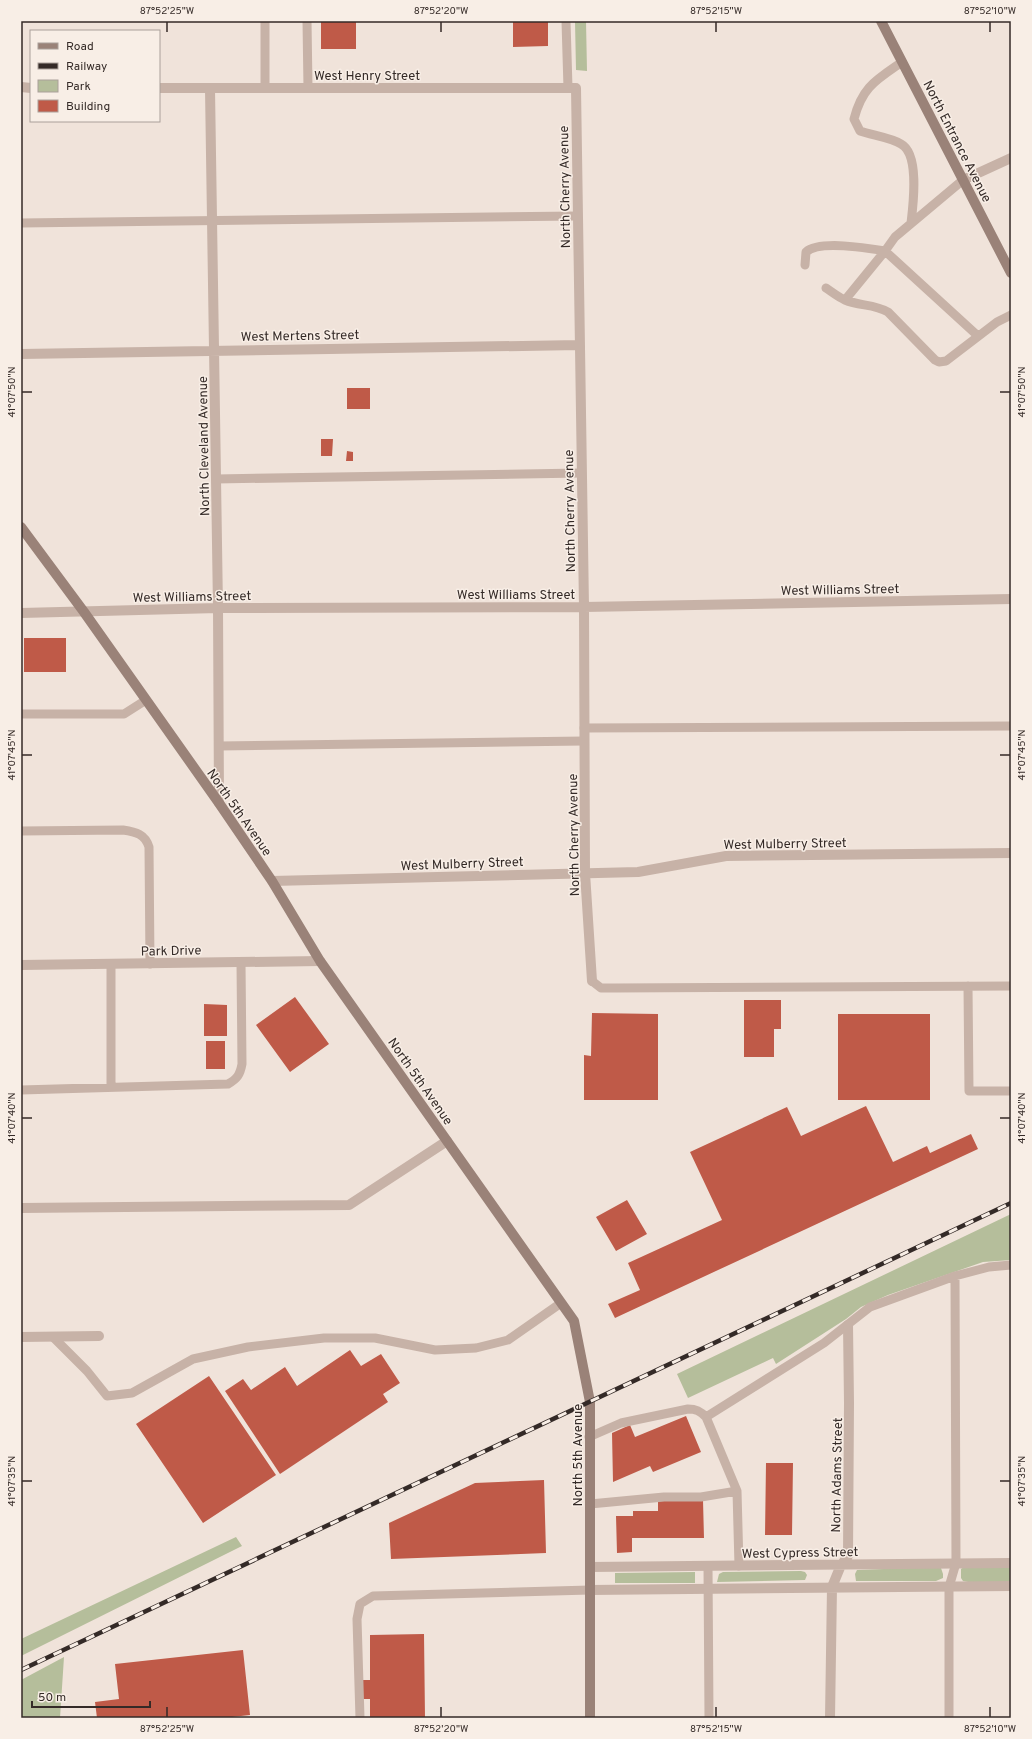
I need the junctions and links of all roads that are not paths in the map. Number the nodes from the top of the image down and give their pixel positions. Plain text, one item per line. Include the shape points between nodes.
1 (265, 21) edge
2 (308, 21) edge
3 (566, 21) edge
4 (881, 21) edge
5 (902, 62) junction
6 (160, 88) edge
7 (265, 88) junction
8 (308, 88) junction
9 (572, 88) junction
10 (210, 89) junction
11 (1011, 158) edge
12 (963, 180) junction
13 (577, 216) junction
14 (212, 221) junction
15 (21, 223) edge
16 (911, 224) junction
17 (884, 251) junction
18 (806, 265) dead end
19 (1011, 273) edge
20 (826, 288) dead end
21 (845, 300) junction
22 (1011, 315) edge
23 (978, 336) junction
24 (579, 344) junction
25 (214, 350) junction
26 (21, 354) edge
27 (581, 473) junction
28 (216, 479) junction
29 (21, 527) edge
30 (1011, 600) edge
31 (584, 607) junction
32 (218, 608) junction
33 (84, 612) junction
34 (21, 613) edge
35 (146, 700) junction
36 (21, 714) edge
37 (1011, 726) edge
38 (584, 728) junction
39 (584, 741) junction
40 (219, 746) junction
41 (219, 803) junction
42 (21, 831) edge
43 (1011, 853) edge
44 (586, 873) junction
45 (272, 882) junction
46 (240, 962) junction
47 (320, 962) junction
48 (111, 964) junction
49 (150, 964) junction
50 (21, 965) edge
51 (592, 981) joint
52 (968, 986) junction
53 (1011, 986) edge
54 (111, 1088) junction
55 (21, 1090) edge
56 (1011, 1092) edge
57 (447, 1141) junction
58 (21, 1208) edge
59 (1011, 1265) edge
60 (955, 1276) junction
61 (561, 1303) junction
62 (848, 1325) junction
63 (99, 1336) dead end
64 (21, 1337) edge
65 (52, 1337) junction
66 (706, 1417) junction
67 (589, 1437) junction
68 (737, 1491) junction
69 (590, 1504) junction
70 (1011, 1562) edge
71 (956, 1563) junction
72 (841, 1565) junction
73 (708, 1566) junction
74 (739, 1566) junction
75 (590, 1567) junction
76 (1011, 1586) edge
77 (832, 1587) junction
78 (949, 1587) junction
79 (708, 1589) junction
80 (590, 1590) junction
81 (360, 1718) edge
82 (590, 1718) edge
83 (709, 1718) edge
84 (830, 1718) edge
85 (949, 1718) edge

1 - 7 lane
2 - 8 lane
3 - 9 lane
4 - 5 street, North Entrance Avenue
5 - 12 street, North Entrance Avenue
5 - 16 lane via 875,81 858,102 854,119 860,132 902,144 912,158 915,195
6 - 10 street, West Henry Street
7 - 8 street, West Henry Street
7 - 10 street, West Henry Street
8 - 9 street, West Henry Street
9 - 13 street, North Cherry Avenue
10 - 14 street, North Cleveland Avenue
11 - 12 street
12 - 16 lane
12 - 19 street, North Entrance Avenue
13 - 14 lane
13 - 24 street, North Cherry Avenue
14 - 15 lane
14 - 25 street, North Cleveland Avenue
16 - 17 lane via 895,237
17 - 18 lane via 856,246 814,247 806,252
17 - 21 lane
17 - 23 lane
20 - 21 lane
21 - 23 lane via 880,307 888,312 935,360 940,362 946,361
22 - 23 lane
24 - 25 street, West Mertens Street
24 - 27 street, North Cherry Avenue
25 - 26 street, West Mertens Street
25 - 28 street, North Cleveland Avenue
27 - 28 lane
27 - 31 street, North Cherry Avenue
28 - 32 street, North Cleveland Avenue
29 - 33 street, North 5th Avenue
30 - 31 street, West Williams Street
31 - 32 street, West Williams Street
31 - 38 street, North Cherry Avenue
32 - 33 street, West Williams Street
32 - 40 street, North Cleveland Avenue
33 - 34 street, West Williams Street
33 - 35 street, North 5th Avenue
35 - 36 lane via 124,714
35 - 41 street, North 5th Avenue
37 - 38 lane
38 - 39 street, North Cherry Avenue
39 - 40 lane
39 - 44 street, North Cherry Avenue
40 - 41 street, North Cleveland Avenue
41 - 45 street, North 5th Avenue
42 - 49 lane via 123,830 138,833 147,839
43 - 44 street, West Mulberry Street via 726,856 638,872
44 - 45 street, West Mulberry Street
44 - 51 street, North Cherry Avenue
45 - 47 street, North 5th Avenue
46 - 47 street, Park Drive
46 - 49 street, Park Drive
46 - 54 lane via 242,1064 236,1080 228,1084
47 - 57 street, North 5th Avenue
48 - 49 street, Park Drive
48 - 50 street, Park Drive
48 - 54 lane
51 - 52 lane via 601,988
52 - 53 lane
52 - 56 lane via 969,1091
54 - 55 lane
57 - 58 street via 349,1205
57 - 61 street, North 5th Avenue
59 - 60 lane via 989,1267
60 - 62 lane via 870,1307
60 - 71 lane
61 - 65 lane via 508,1340 476,1348 435,1350 375,1338 324,1338 248,1347 193,1359 132,1393 107,1396
61 - 67 street, North 5th Avenue via 574,1321 590,1402
62 - 66 lane
62 - 72 street, North Adams Street via 848,1556
63 - 65 street
64 - 65 street
66 - 67 lane via 702,1412 688,1408 621,1423
66 - 68 lane
67 - 69 street, North 5th Avenue
68 - 69 lane via 701,1497 664,1497
68 - 74 lane
69 - 75 street, North 5th Avenue
70 - 71 street, West Cypress Street
71 - 72 street, West Cypress Street
71 - 78 lane
72 - 74 street, West Cypress Street
72 - 77 street, North Adams Street
73 - 74 street, West Cypress Street
73 - 75 street, West Cypress Street
73 - 79 lane
75 - 80 street, North 5th Avenue
76 - 78 street
77 - 78 street
77 - 79 street
77 - 84 street, North Adams Street
78 - 85 lane
79 - 80 street
79 - 83 lane
80 - 81 lane via 373,1596 360,1604 357,1619
80 - 82 street, North 5th Avenue

